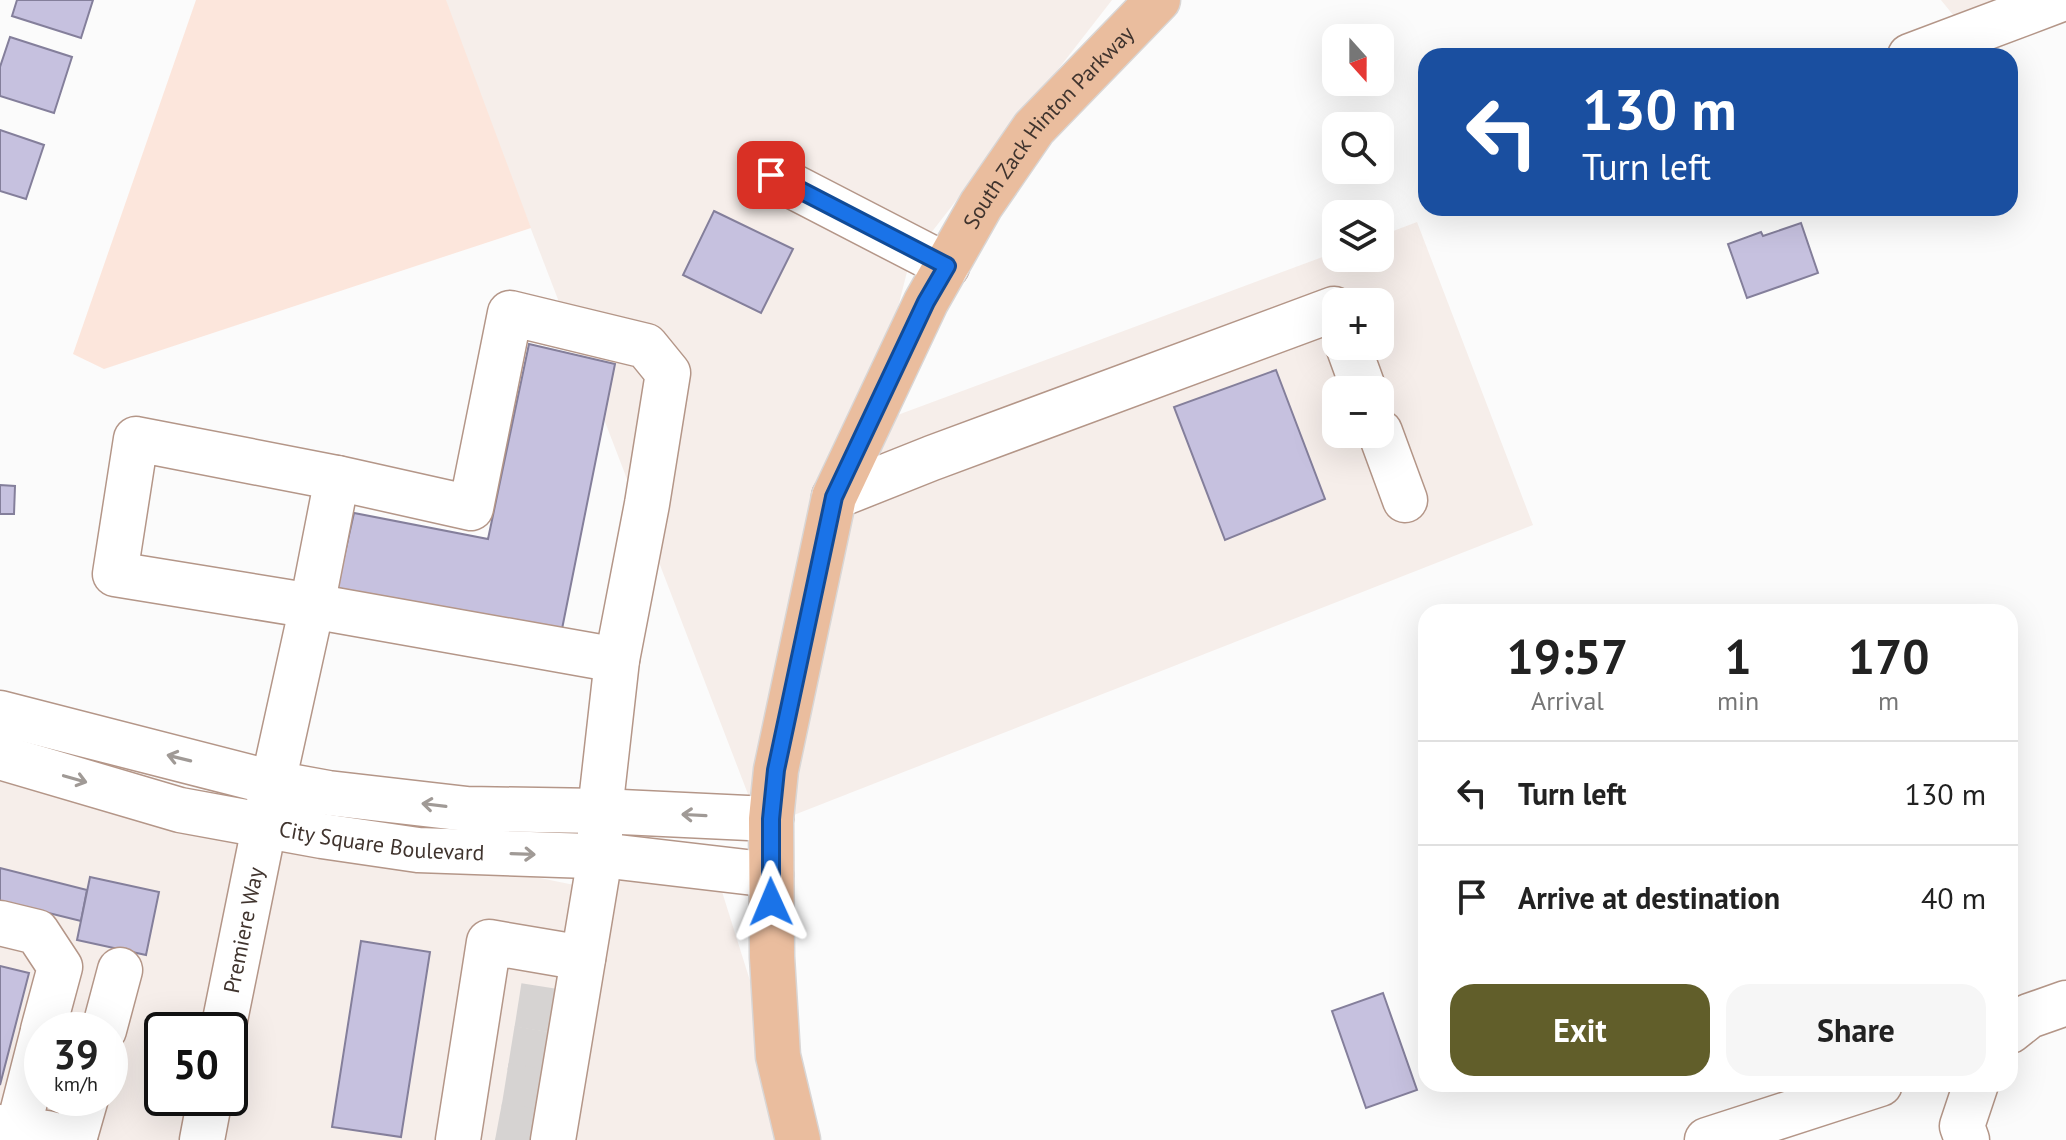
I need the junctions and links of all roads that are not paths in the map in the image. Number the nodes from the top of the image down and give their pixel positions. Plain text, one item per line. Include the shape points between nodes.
1 (1158, 0) edge
2 (2059, 0) edge
3 (1931, 48) edge
4 (771, 175) dead end
5 (947, 266) junction
6 (1322, 313) edge
7 (1386, 448) edge
8 (337, 478) junction
9 (834, 497) junction
10 (1405, 500) dead end
11 (312, 606) junction
12 (617, 660) junction
13 (0, 713) edge
14 (0, 757) edge
15 (273, 783) junction
16 (600, 811) junction
17 (771, 819) junction
18 (265, 825) junction
19 (600, 857) junction
20 (771, 875) junction
21 (0, 923) edge
22 (583, 958) junction
23 (120, 970) dead end
24 (2066, 1003) edge
25 (532, 1007) junction
26 (48, 1012) edge
27 (109, 1012) edge
28 (227, 1012) edge
29 (2018, 1025) edge
30 (24, 1086) edge
31 (1855, 1092) edge
32 (1973, 1092) edge
33 (517, 1095) edge
34 (81, 1116) edge
35 (207, 1116) edge
36 (9, 1128) edge
37 (75, 1140) edge
38 (202, 1140) edge
39 (798, 1140) edge
40 (1707, 1140) edge
41 (1967, 1140) edge

1 - 5 main road, South Zack Hinton Parkway via 1034,128
2 - 3 street
4 - 5 street
5 - 9 main road, South Zack Hinton Parkway
6 - 9 street
7 - 10 street
8 - 11 street, Premiere Way
8 - 11 street via 136,439 115,574
8 - 12 street via 471,508 510,313 646,346 668,373
9 - 17 main road, South Zack Hinton Parkway via 776,770
11 - 12 street
11 - 15 street, Premiere Way
12 - 16 street
15 -> 13 street, City Square Boulevard
14 -> 18 street, City Square Boulevard via 180,810
16 -> 15 street, City Square Boulevard via 467,809
15 - 18 street, Premiere Way
17 -> 16 street, City Square Boulevard
16 - 19 street
17 - 20 main road, South Zack Hinton Parkway
18 -> 19 street, City Square Boulevard via 418,850
18 - 28 street, Premiere Way
19 - 20 street, City Square Boulevard
19 - 22 street
20 - 39 main road, South Zack Hinton Parkway via 778,1056
21 - 26 street via 37,932 60,967
22 - 25 street
22 - 25 street via 489,942
23 - 27 street
24 - 29 street
25 - 33 street
25 - 33 street
30 - 36 street
31 - 40 street
32 - 41 street via 1962,1126
34 - 37 street
35 - 38 street
36 - 37 street

